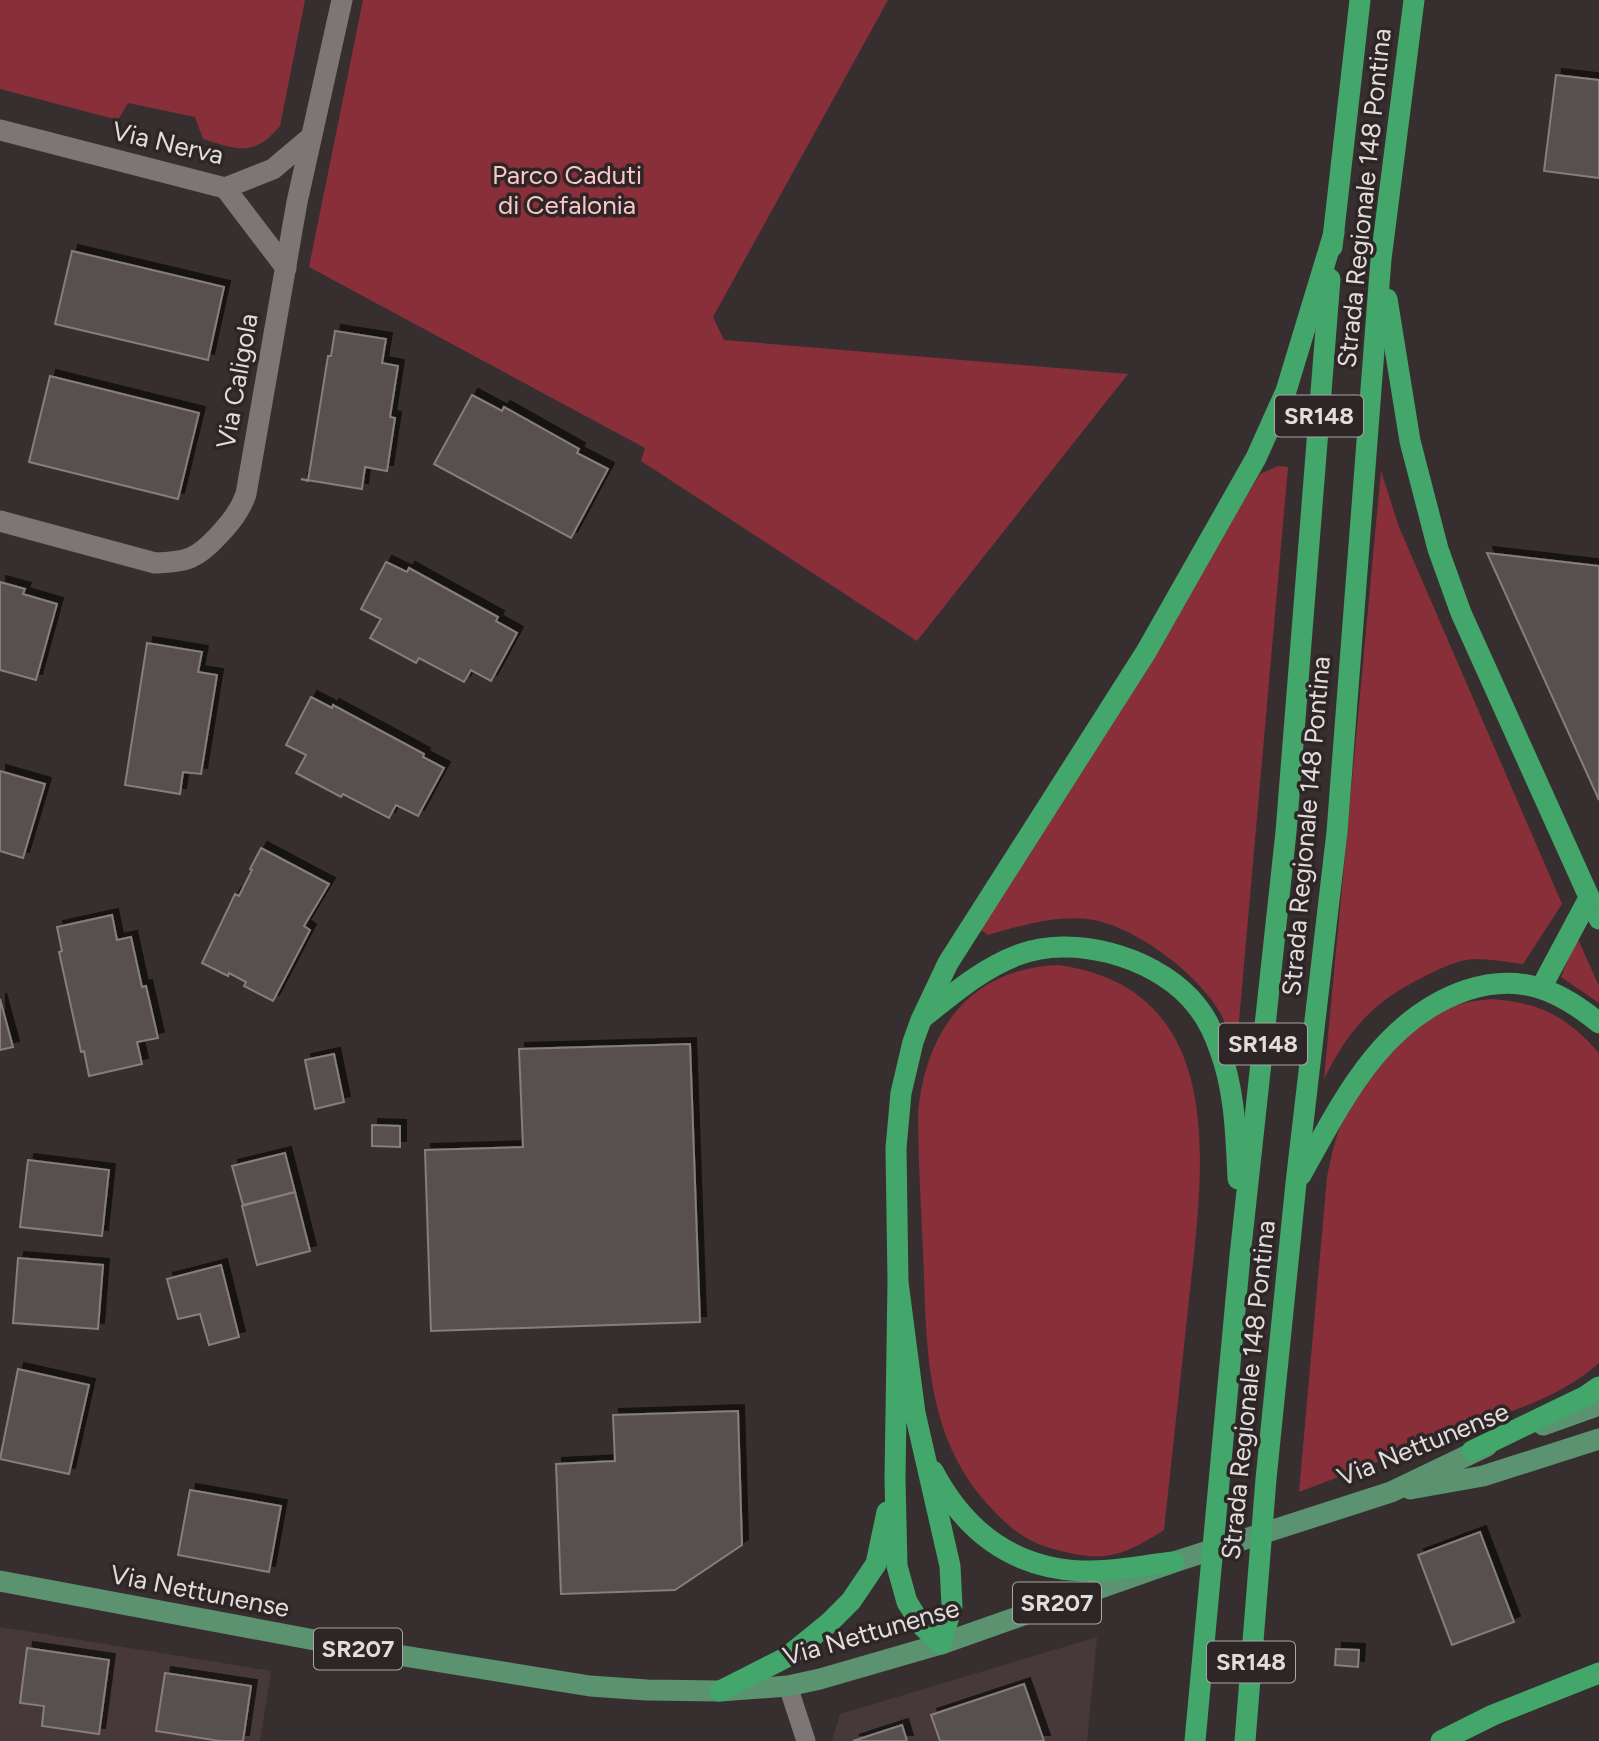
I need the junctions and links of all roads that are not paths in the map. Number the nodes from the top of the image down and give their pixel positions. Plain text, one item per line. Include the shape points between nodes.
1 (342, 0) edge
2 (1360, 0) edge
3 (1414, 0) edge
4 (0, 130) edge
5 (311, 137) junction
6 (225, 188) junction
7 (1334, 233) junction
8 (1381, 259) junction
9 (286, 268) junction
10 (0, 521) edge
11 (1589, 898) junction
12 (1599, 919) edge
13 (1541, 988) junction
14 (921, 1020) junction
15 (1599, 1023) edge
16 (1296, 1183) junction
17 (1240, 1256) junction
18 (898, 1282) junction
19 (1599, 1387) edge
20 (1599, 1405) edge
21 (1599, 1431) edge
22 (1599, 1439) edge
23 (1472, 1451) junction
24 (1518, 1466) junction
25 (895, 1479) junction
26 (1391, 1492) junction
27 (1174, 1562) junction
28 (0, 1581) edge
29 (941, 1644) junction
30 (1599, 1672) edge
31 (788, 1686) junction
32 (720, 1691) junction
33 (806, 1741) edge
34 (1195, 1741) edge
35 (1245, 1741) edge
36 (1441, 1741) edge

1 - 5 street, Via Caligola
2 - 7 highway, Strada Regionale 148 Pontina / SR148
3 - 8 highway, Strada Regionale 148 Pontina / SR148
4 - 6 street, Via Nerva
5 - 6 street, Via Nerva via 273,169
5 - 9 street, Via Caligola
6 - 9 street
7 - 14 highway via 1286,391 1256,458 1146,652 948,962
7 - 17 highway, Strada Regionale 148 Pontina / SR148 via 1286,832
8 - 11 highway via 1402,404 1438,549 1464,621
8 - 16 highway, Strada Regionale 148 Pontina / SR148 via 1337,832
9 - 10 street, Via Caligola via 246,494 230,524 206,550 175,562 155,563
11 - 12 highway
11 - 13 highway
13 - 15 highway via 1575,1004
13 - 16 highway via 1509,982 1478,986 1452,995 1410,1020 1354,1082
14 - 17 highway via 989,968 1032,950 1083,947 1113,954 1174,984 1202,1014 1228,1077 1236,1138
14 - 18 highway via 906,1066 898,1119
16 - 35 highway, Strada Regionale 148 Pontina / SR148
17 - 34 highway, Strada Regionale 148 Pontina / SR148
18 - 25 highway
18 - 27 highway via 918,1415 934,1473 970,1524 1004,1550 1045,1568 1085,1571
18 - 29 highway via 915,1413 950,1566 952,1606
19 - 23 highway
20 - 23 main road, Via Nettunense / SR207
21 - 24 main road
22 - 24 main road, SR207
23 - 26 main road, Via Nettunense / SR207
24 - 26 main road, SR207
25 - 29 highway via 901,1583 922,1626
25 - 32 highway via 876,1564 851,1601 787,1657
26 - 27 main road, Via Nettunense / SR207
27 - 29 main road, Via Nettunense / SR207
28 - 32 main road, Via Nettunense / SR207 via 373,1651 590,1686
29 - 31 main road, Via Nettunense / SR207
30 - 36 highway
31 - 32 main road, Via Nettunense / SR207
31 - 33 lane

